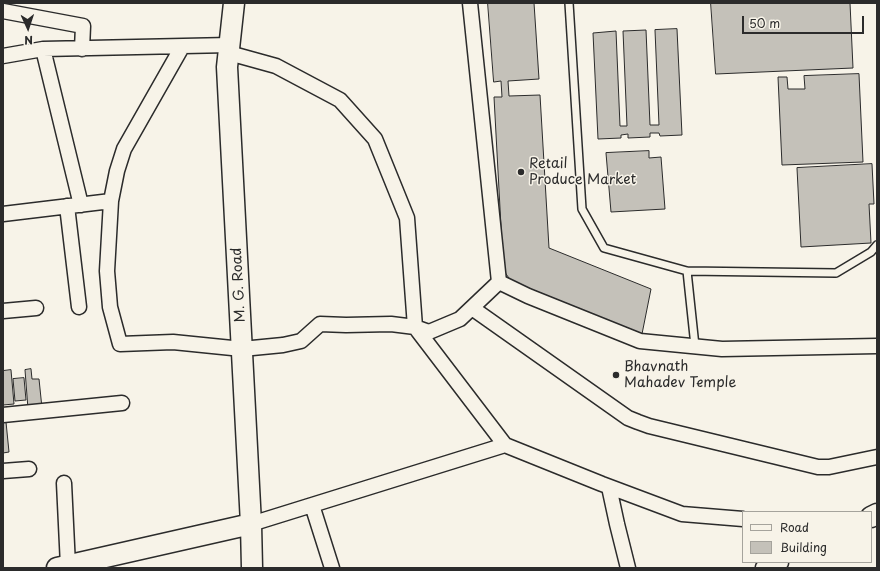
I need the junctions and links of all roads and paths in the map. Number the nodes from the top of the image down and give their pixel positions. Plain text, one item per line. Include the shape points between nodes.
1 (234, 3) edge
2 (470, 3) edge
3 (569, 3) edge
4 (21, 8) edge
5 (3, 11) edge
6 (182, 47) junction
7 (82, 49) junction
8 (229, 49) junction
9 (43, 50) junction
10 (3, 56) edge
11 (111, 201) junction
12 (74, 206) junction
13 (3, 214) edge
14 (877, 245) edge
15 (687, 271) junction
16 (499, 282) junction
17 (79, 306) dead end
18 (36, 308) dead end
19 (472, 308) junction
20 (3, 311) edge
21 (415, 327) junction
22 (695, 346) junction
23 (877, 346) edge
24 (242, 349) junction
25 (122, 403) dead end
26 (3, 415) edge
27 (505, 445) junction
28 (877, 457) edge
29 (28, 469) dead end
30 (3, 470) edge
31 (64, 483) dead end
32 (609, 487) junction
33 (312, 505) junction
34 (742, 519) edge
35 (251, 524) junction
36 (776, 563) edge
37 (62, 567) edge
38 (252, 568) edge
39 (332, 568) edge
40 (628, 568) edge
41 (766, 568) edge

1 - 8 main road, M. G. Road
2 - 16 street
3 - 15 lane via 582,209 604,248
4 - 5 street
4 - 7 street via 83,26
6 - 7 street
6 - 8 street
6 - 11 street via 124,149
7 - 9 street
8 - 21 street via 276,66 340,100 375,138 407,218
8 - 24 main road, M. G. Road via 227,67
9 - 10 street
9 - 12 street
11 - 12 street
11 - 24 street via 106,271 110,306 120,344 173,342
12 - 13 street
12 - 17 street
14 - 15 lane via 871,252 836,272
15 - 22 lane
16 - 19 street
16 - 22 street via 640,341
18 - 20 street
19 - 21 street via 460,319 428,332
19 - 28 street via 628,418 638,422 818,467
21 - 24 street via 391,324 320,324 301,341
21 - 27 street
22 - 23 street via 722,349
24 - 35 main road, M. G. Road
25 - 26 street
27 - 32 street
27 - 33 street
29 - 30 street
31 - 37 street
32 - 34 street via 682,514
32 - 40 street
33 - 35 street
33 - 39 street
35 - 37 main road
35 - 38 main road, M. G. Road
36 - 41 main road

